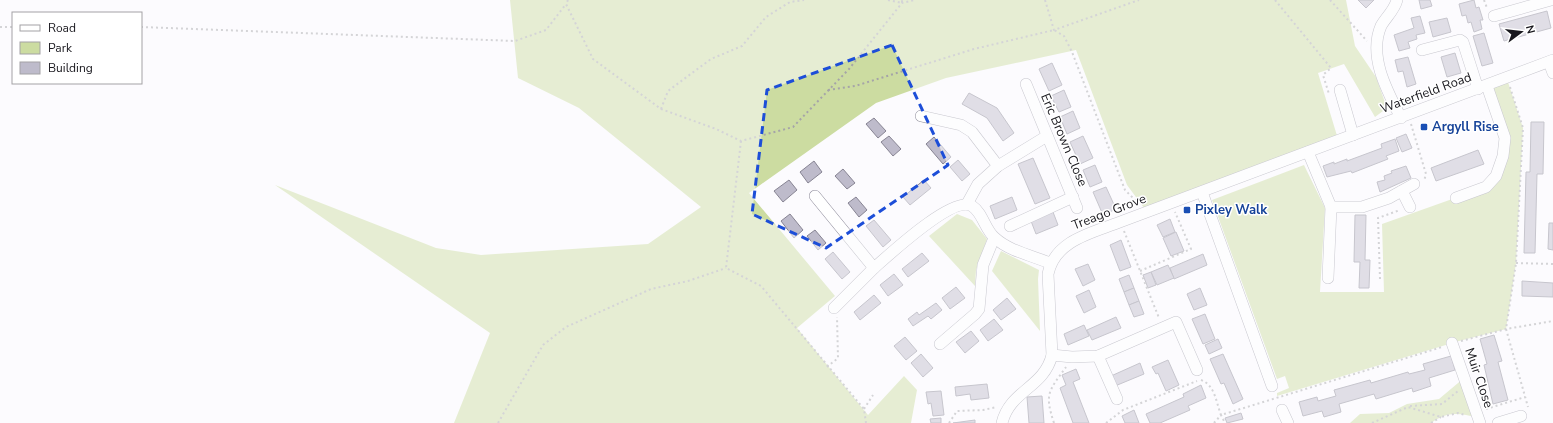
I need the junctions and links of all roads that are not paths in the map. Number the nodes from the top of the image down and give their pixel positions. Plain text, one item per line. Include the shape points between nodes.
1 (1398, 0) edge
2 (1551, 0) edge
3 (1494, 16) dead end
4 (1422, 50) dead end
5 (1552, 65) edge
6 (1026, 84) dead end
7 (1483, 87) junction
8 (1340, 90) dead end
9 (921, 116) dead end
10 (1401, 118) junction
11 (1353, 135) junction
12 (1047, 136) junction
13 (1308, 152) junction
14 (998, 166) junction
15 (1414, 184) dead end
16 (1402, 190) junction
17 (1202, 192) junction
18 (815, 196) dead end
19 (1456, 198) dead end
20 (967, 204) junction
21 (1331, 207) junction
22 (1410, 207) dead end
23 (1010, 226) dead end
24 (994, 238) junction
25 (1050, 263) junction
26 (874, 268) junction
27 (1328, 278) dead end
28 (836, 306) road end
29 (1452, 343) road end
30 (940, 344) dead end
31 (1052, 354) junction
32 (1098, 356) junction
33 (1197, 370) dead end
34 (1272, 386) road end
35 (1117, 399) dead end
36 (1282, 410) dead end
37 (1525, 413) road end
38 (1478, 417) edge
39 (1002, 423) edge
40 (1288, 423) edge
41 (1498, 423) edge

1 - 10 street via 1381,28 1376,51 1392,100
2 - 3 street
4 - 7 street via 1460,40
5 - 7 street, Waterfield Road
6 - 12 street, Eric Brown Close
7 - 10 street, Waterfield Road
7 - 19 street via 1505,138 1503,156 1496,176 1486,187
8 - 11 street
9 - 14 street via 961,125 972,132
10 - 11 street, Waterfield Road
11 - 13 street, Waterfield Road
12 - 14 street
12 - 23 street, Eric Brown Close via 1075,202
13 - 17 street, Treago Grove
13 - 21 street
14 - 20 street via 978,184
15 - 16 street
16 - 21 street via 1389,198 1362,207
16 - 22 street
17 - 25 street, Treago Grove via 1075,240 1057,253
17 - 34 street
18 - 26 street
20 - 24 street via 974,208
20 - 26 street via 953,207 921,228
21 - 27 street
24 - 25 street via 1007,247
24 - 30 street via 983,265 978,309
25 - 31 street via 1047,283
26 - 28 street
29 - 38 street, Muir Close
31 - 32 street via 1072,357
31 - 39 street via 1046,372 1009,404
32 - 33 street via 1176,322
32 - 35 street
36 - 40 street
37 - 41 street

